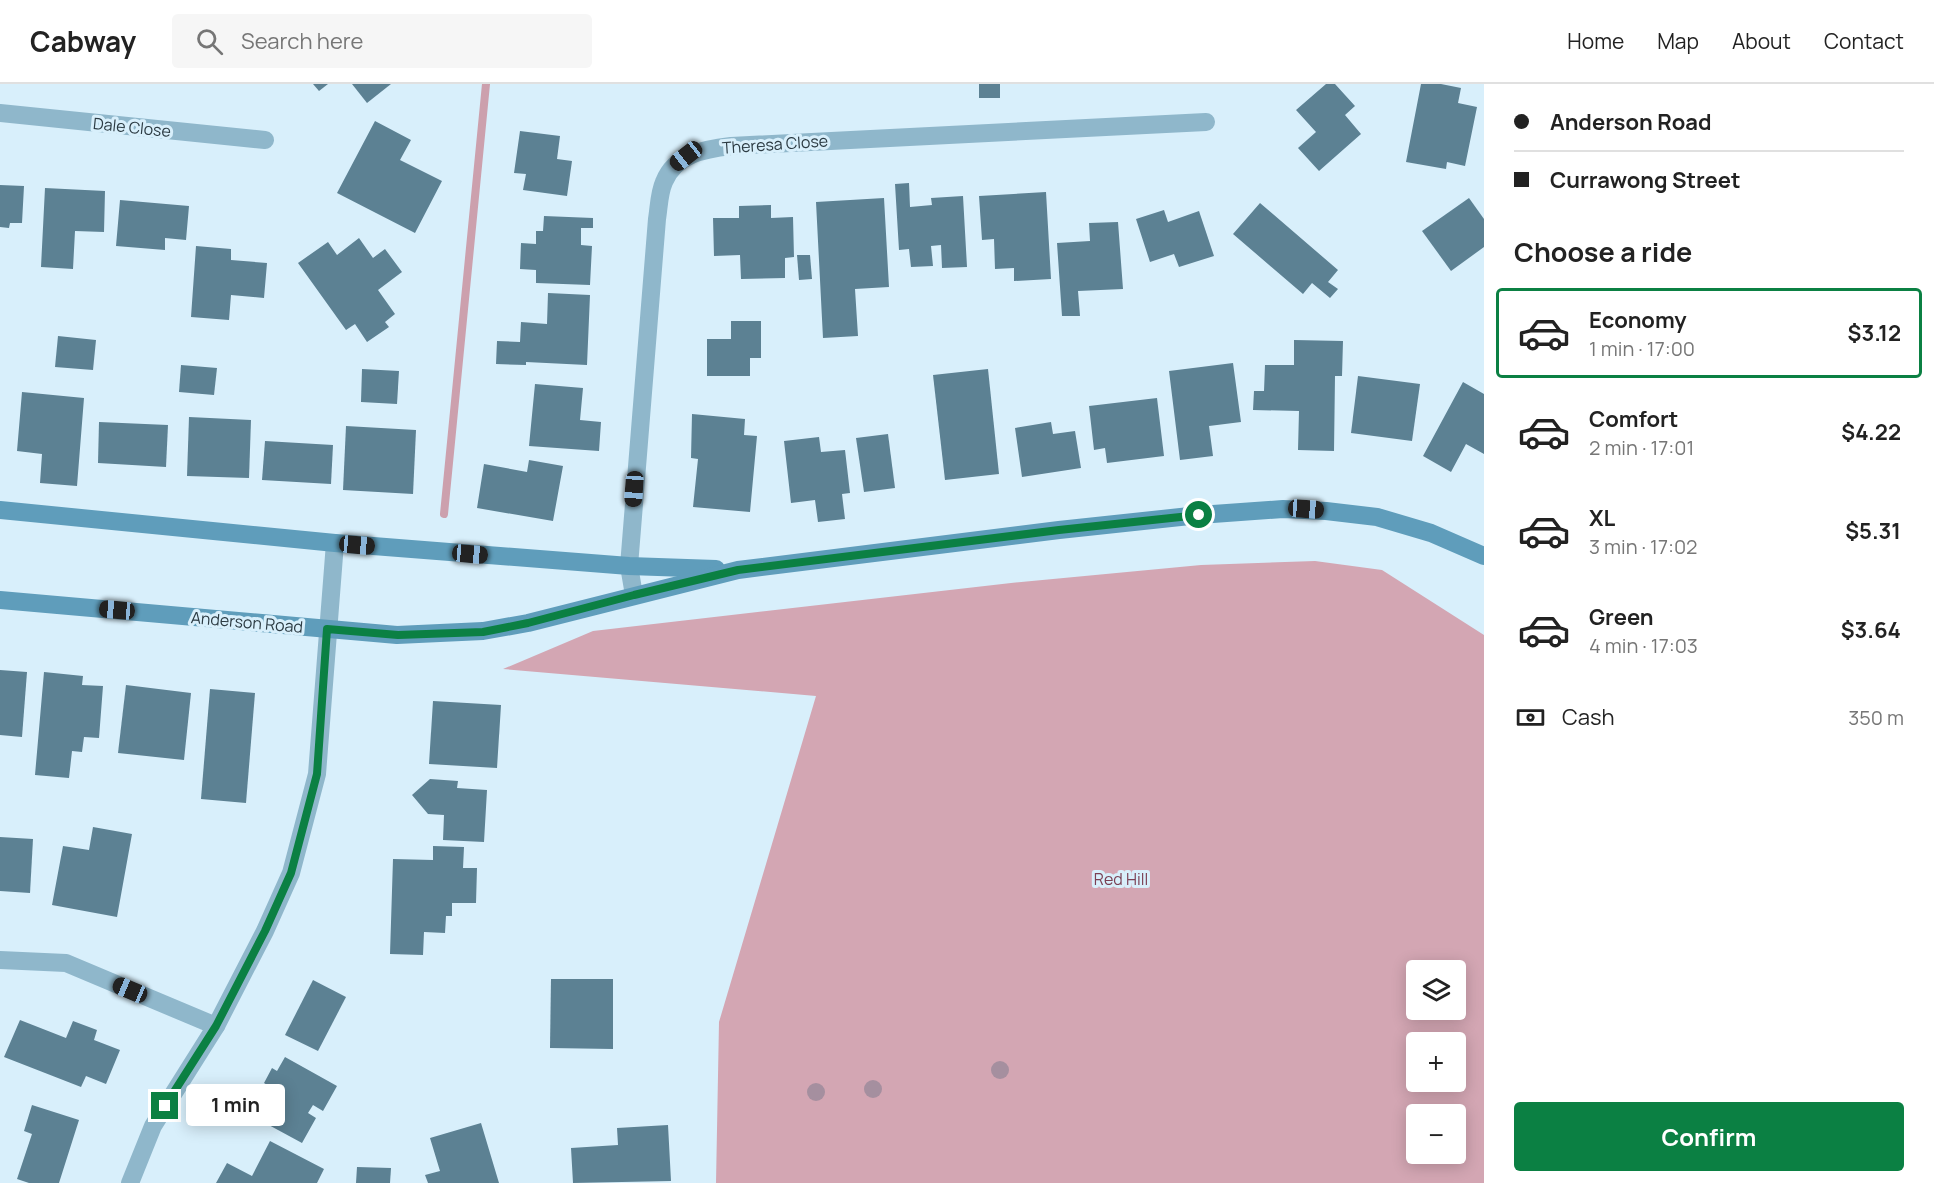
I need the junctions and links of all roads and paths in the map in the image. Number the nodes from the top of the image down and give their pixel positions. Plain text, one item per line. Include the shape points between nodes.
1 (0, 114) edge
2 (1206, 122) dead end
3 (265, 140) dead end
4 (0, 510) edge
5 (335, 543) junction
6 (1484, 556) edge
7 (628, 566) junction
8 (738, 570) junction
9 (634, 595) junction
10 (0, 600) edge
11 (327, 629) junction
12 (0, 960) edge
13 (216, 1026) junction
14 (130, 1183) edge

1 - 3 street, Dale Close
2 - 7 street, Theresa Close via 732,146 686,156 669,172 660,194
4 - 5 street, Anderson Road
5 - 7 street, Anderson Road
5 - 11 street
6 - 8 street, Anderson Road via 1431,532 1377,517 1283,509 1070,529
7 - 8 street, Anderson Road
7 - 9 street, Theresa Close
8 - 9 street, Anderson Road
9 - 11 street, Anderson Road via 483,632 398,635
10 - 11 street, Anderson Road
11 - 13 street via 317,774 305,825 291,873
12 - 13 street via 66,963
13 - 14 street via 153,1126

